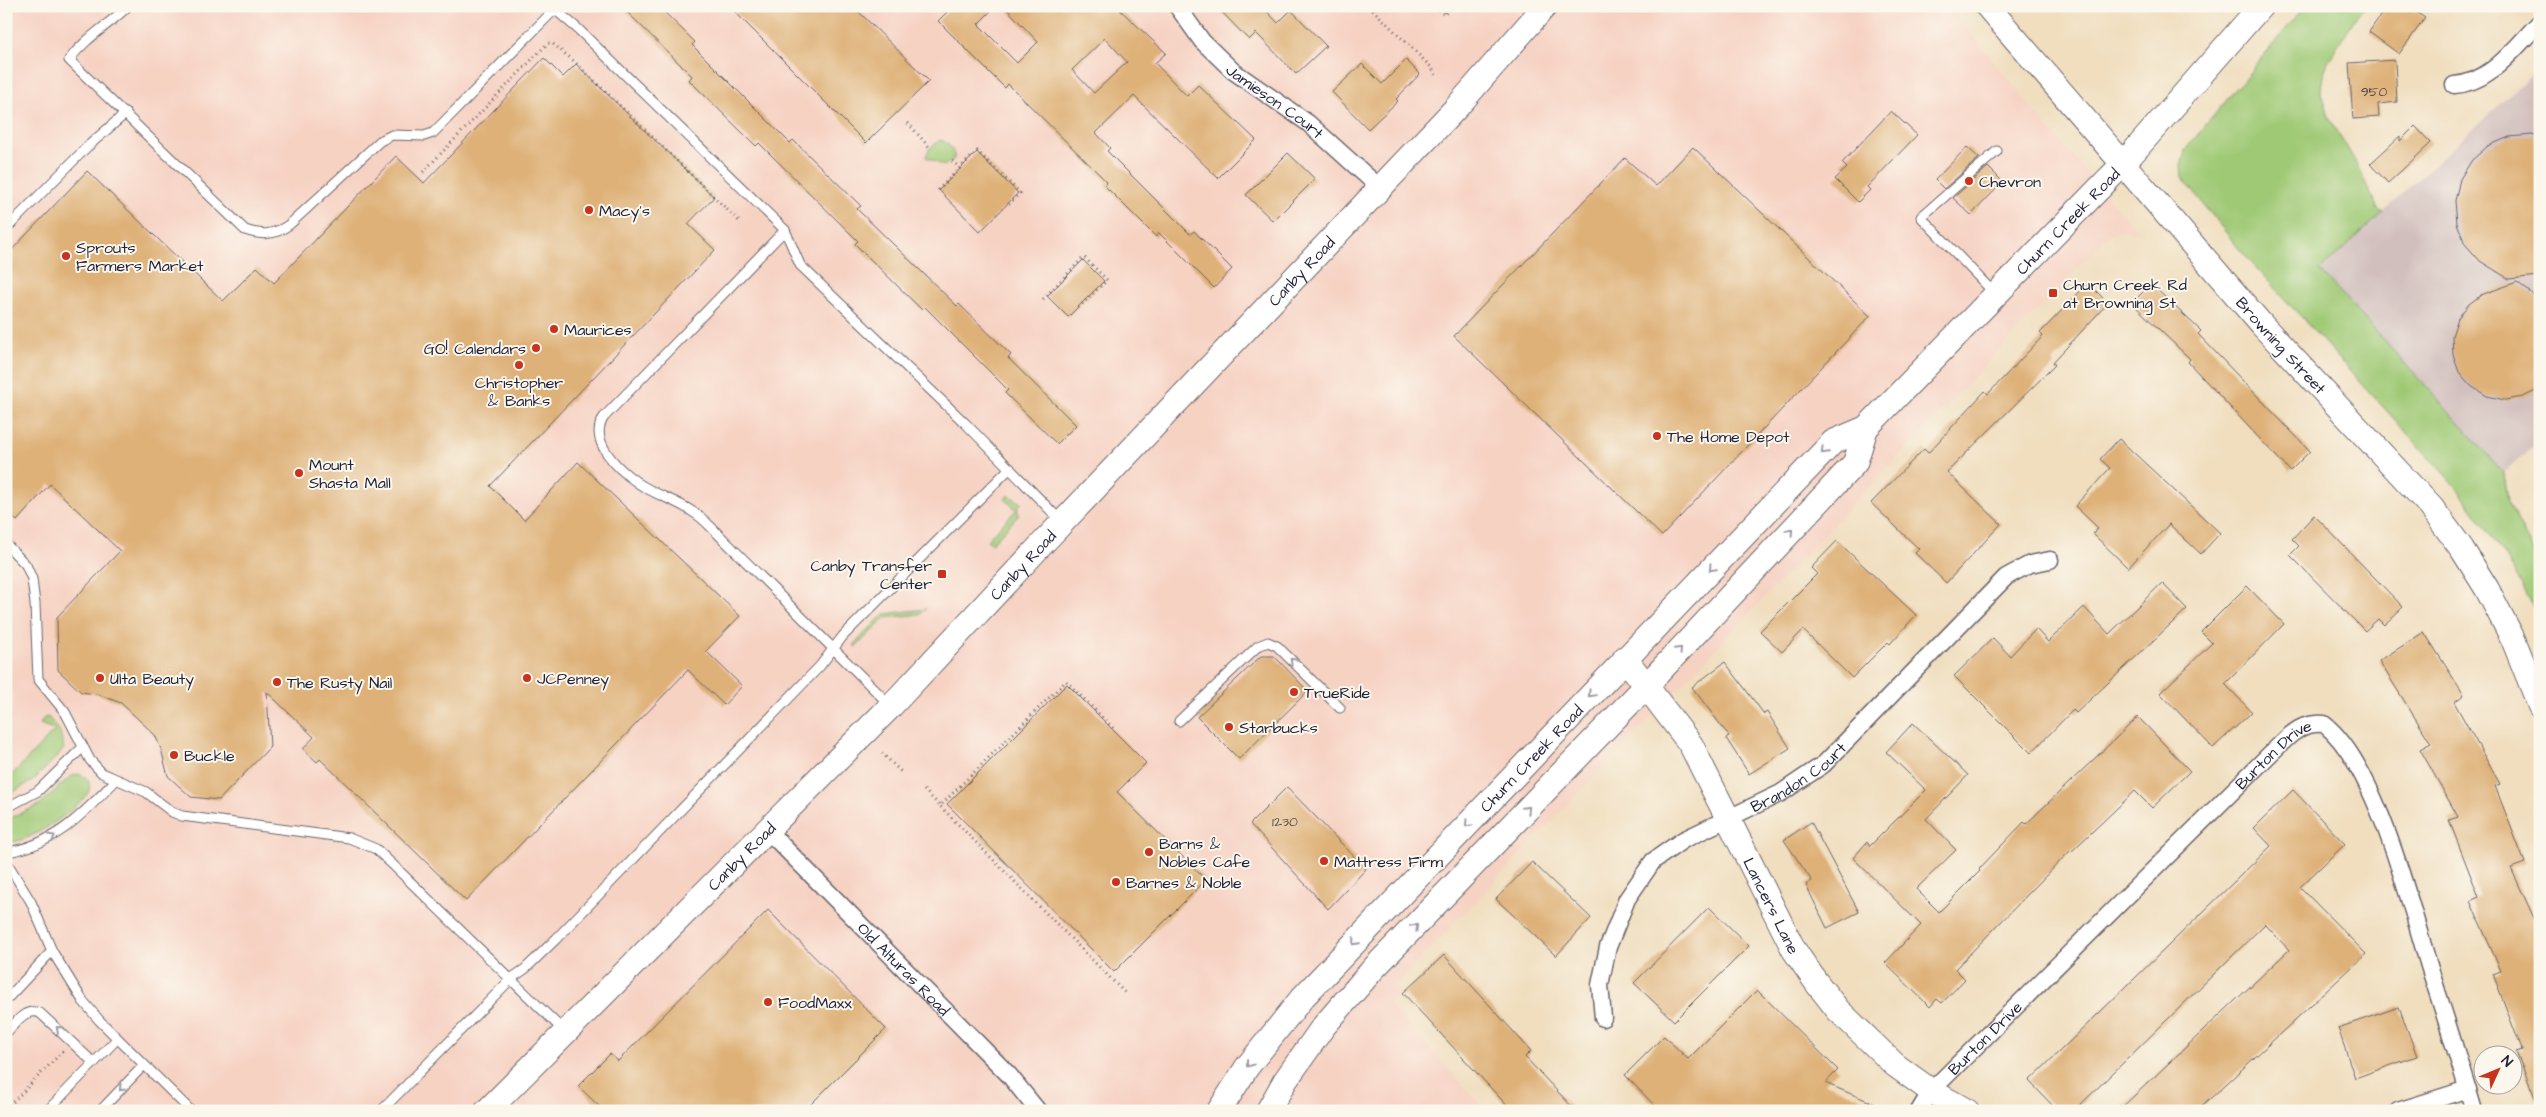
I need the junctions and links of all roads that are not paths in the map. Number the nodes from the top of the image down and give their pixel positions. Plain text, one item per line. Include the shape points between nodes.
1 (128, 6) edge
2 (1177, 6) edge
3 (1546, 6) edge
4 (1987, 6) edge
5 (2261, 6) edge
6 (552, 8) edge
7 (2540, 22) edge
8 (2454, 85) dead end
9 (126, 114) junction
10 (1998, 151) dead end
11 (2123, 164) junction
12 (1380, 188) junction
13 (6, 229) edge
14 (785, 230) junction
15 (1996, 295) junction
16 (1866, 428) junction
17 (1010, 468) junction
18 (1062, 522) junction
19 (6, 544) edge
20 (2050, 560) dead end
21 (832, 648) junction
22 (1625, 658) junction
23 (1646, 686) junction
24 (891, 706) junction
25 (2540, 706) edge
26 (1340, 708) dead end
27 (1179, 721) dead end
28 (82, 748) junction
29 (116, 780) junction
30 (6, 808) edge
31 (1729, 818) junction
32 (767, 830) junction
33 (6, 852) edge
34 (6, 861) edge
35 (52, 951) junction
36 (512, 978) junction
37 (6, 1000) edge
38 (1603, 1018) dead end
39 (566, 1032) junction
40 (6, 1033) edge
41 (118, 1039) junction
42 (94, 1063) junction
43 (144, 1065) junction
44 (2468, 1089) junction
45 (1925, 1101) edge
46 (47, 1111) edge
47 (100, 1111) edge
48 (191, 1111) edge
49 (381, 1111) edge
50 (487, 1111) edge
51 (1038, 1111) edge
52 (1219, 1111) edge
53 (1268, 1111) edge
54 (1967, 1111) edge
55 (2398, 1111) edge
56 (2474, 1111) edge

1 - 9 lane via 109,25 80,44 69,60
2 - 12 street, Jamieson Court via 1202,41 1233,71 1308,123
3 - 12 street, Canby Road
4 - 11 street, Browning Street
5 - 11 street, Churn Creek Road
6 - 9 lane via 433,133 424,136 392,135 380,141 290,224 271,234 245,230
6 - 14 lane via 578,29
7 - 8 street via 2482,78 2469,84
9 - 13 lane via 87,147
10 - 15 lane via 1921,216
11 - 15 street, Churn Creek Road
11 - 25 street, Browning Street via 2255,318 2407,480 2448,529 2487,589 2513,639
12 - 18 street, Canby Road
14 - 17 lane via 800,265
14 - 21 lane via 604,417 599,424 599,434 603,448 637,482 694,512
15 - 16 street, Churn Creek Road
16 -> 22 street, Churn Creek Road via 1832,442
23 -> 16 street, Churn Creek Road via 1855,463
17 - 18 lane
17 - 21 lane
18 - 24 street, Canby Road
19 - 28 lane via 26,565 32,579 38,679 65,712
20 - 31 street, Brandon Court via 2030,564 2006,578 1824,764 1781,793
21 - 24 lane
21 - 36 lane via 820,666 556,939
22 - 23 street, Lancers Lane
22 -> 52 street, Churn Creek Road via 1302,998 1247,1067
23 - 31 street, Lancers Lane via 1691,745
53 -> 23 street, Churn Creek Road via 1323,1027 1374,968
24 - 32 street, Canby Road
26 -> 27 lane via 1277,646 1268,642 1258,646
28 - 29 lane via 96,768
28 - 30 lane via 38,792
33 -> 29 lane via 26,850 55,836
29 - 36 lane via 146,792 172,812 185,817 341,837 370,846
31 - 38 street, Brandon Court via 1669,848 1653,861 1636,883 1606,957 1600,985
31 - 45 street, Lancers Lane via 1794,950 1816,982
32 - 39 street, Canby Road
32 - 51 street, Old Alturas Road via 1009,1075
34 - 35 lane via 31,902
35 - 37 lane
35 - 41 lane via 83,1001
36 - 39 lane
36 - 49 lane
39 - 50 street, Canby Road
42 -> 40 lane via 35,1011 26,1013
41 - 42 lane
41 - 43 lane
42 - 46 lane
43 -> 47 lane
43 - 48 lane
44 - 45 street, Burton Drive via 2402,878 2372,796 2345,745 2324,724 2311,723 2302,726 2271,753
44 - 55 street
44 - 56 street, Burton Drive
45 - 54 street, Lancers Lane

